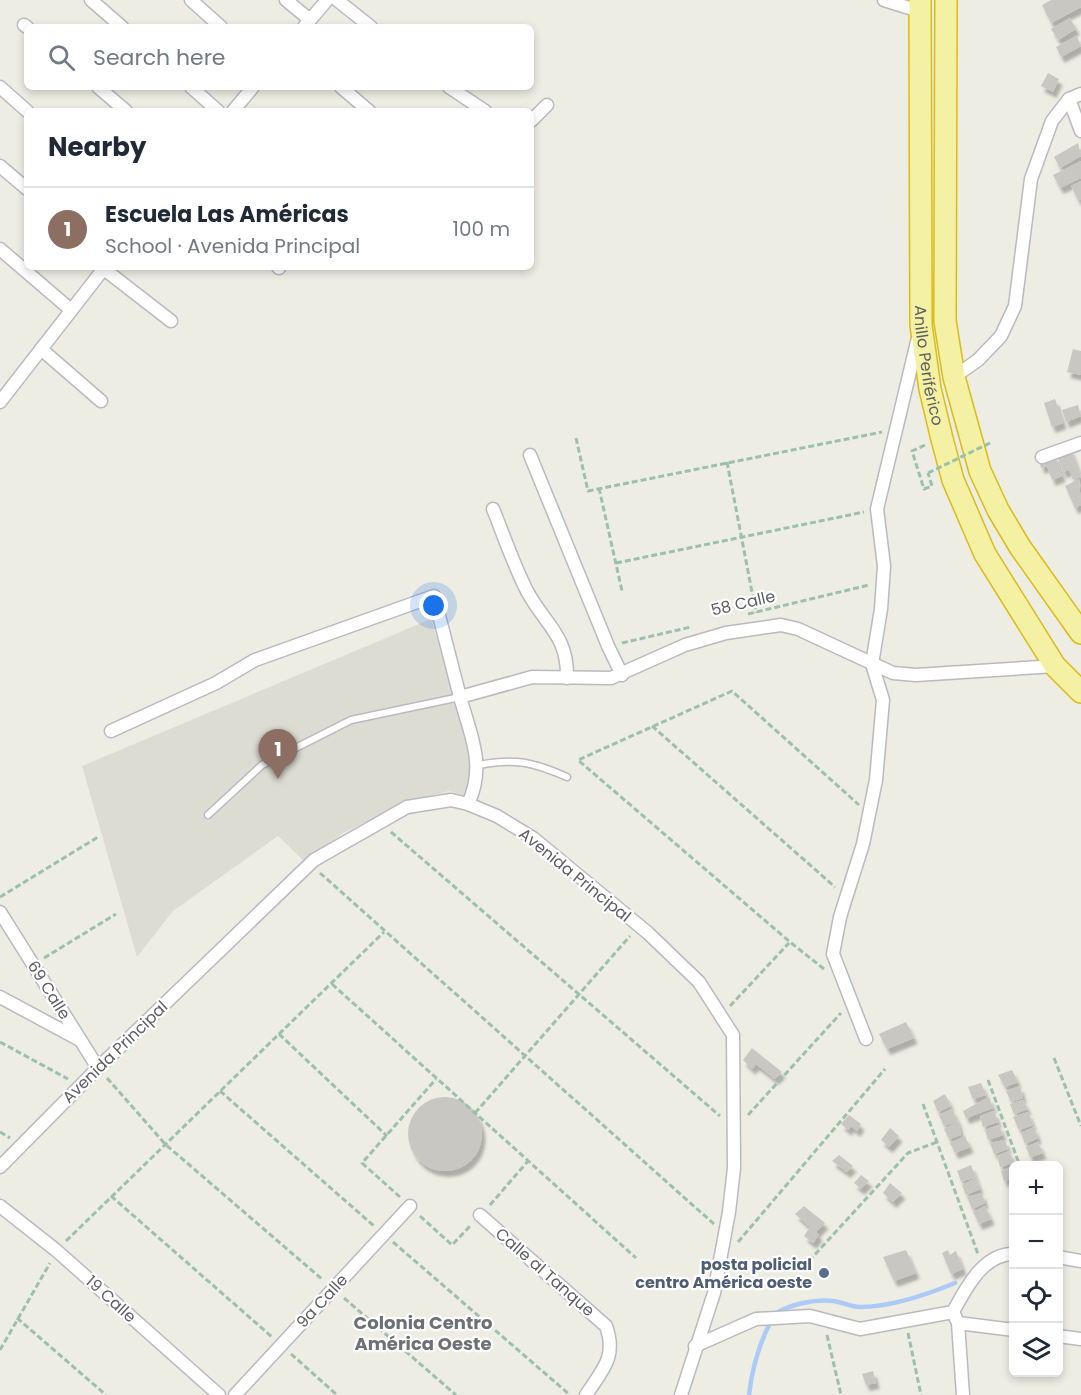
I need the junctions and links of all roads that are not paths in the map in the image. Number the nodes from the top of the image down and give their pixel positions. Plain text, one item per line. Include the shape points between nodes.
1 (91, 0) edge
2 (191, 0) edge
3 (286, 0) edge
4 (327, 0) edge
5 (337, 0) edge
6 (884, 0) edge
7 (946, 0) edge
8 (920, 5) edge
9 (307, 23) edge
10 (119, 24) edge
11 (218, 24) edge
12 (367, 24) edge
13 (0, 87) edge
14 (102, 90) edge
15 (194, 90) edge
16 (250, 90) edge
17 (344, 90) edge
18 (454, 90) edge
19 (1081, 94) edge
20 (1068, 99) junction
21 (547, 105) dead end
22 (24, 108) edge
23 (122, 108) edge
24 (215, 108) edge
25 (235, 108) edge
26 (366, 108) edge
27 (480, 108) edge
28 (534, 118) edge
29 (1081, 131) edge
30 (0, 166) edge
31 (24, 186) edge
32 (0, 249) edge
33 (24, 270) edge
34 (24, 270) edge
35 (103, 270) edge
36 (107, 270) edge
37 (71, 310) junction
38 (171, 321) dead end
39 (921, 325) junction
40 (41, 349) junction
41 (954, 377) junction
42 (101, 401) dead end
43 (0, 402) edge
44 (1081, 443) edge
45 (530, 455) dead end
46 (1042, 457) dead end
47 (493, 509) dead end
48 (1081, 633) edge
49 (872, 664) junction
50 (1055, 666) junction
51 (622, 675) junction
52 (567, 678) junction
53 (1081, 692) edge
54 (460, 697) junction
55 (111, 731) dead end
56 (479, 765) junction
57 (567, 777) dead end
58 (468, 804) junction
59 (208, 815) dead end
60 (0, 912) edge
61 (0, 997) edge
62 (866, 1039) dead end
63 (80, 1040) junction
64 (98, 1068) junction
65 (0, 1167) edge
66 (0, 1206) edge
67 (410, 1206) road end
68 (480, 1215) road end
69 (1009, 1255) edge
70 (1063, 1258) edge
71 (1081, 1261) edge
72 (955, 1318) junction
73 (1009, 1329) edge
74 (1063, 1337) edge
75 (1081, 1339) edge
76 (695, 1346) junction
77 (219, 1395) edge
78 (235, 1395) edge
79 (586, 1395) edge
80 (681, 1395) edge
81 (963, 1395) edge

1 - 10 street
2 - 11 street
3 - 9 street
4 - 9 street
5 - 12 street
6 - 8 street
7 - 41 highway, Anillo Periférico via 945,321
8 - 39 highway, Anillo Periférico
13 - 22 street
14 - 23 street
15 - 24 street
16 - 25 street
17 - 26 street
18 - 27 street
19 - 20 street
20 - 29 street
20 - 41 street via 1052,121 1031,178 1015,306 1001,336
21 - 28 street
30 - 31 street
32 - 34 street
33 - 37 street
35 - 37 street
36 - 38 street
37 - 40 street
39 - 49 street via 878,509 883,582
39 - 50 highway, Anillo Periférico via 930,389 953,480 985,554
40 - 42 street
40 - 43 street
41 - 48 highway, Anillo Periférico via 980,471 998,510
44 - 46 street
45 - 51 street
47 - 52 street via 528,592 558,634
49 - 50 street via 916,675
49 - 51 street via 798,629 781,625 685,645
49 - 62 street via 883,700 876,780 833,954
50 - 53 highway, Anillo Periférico
51 - 52 street
52 - 54 street via 532,677
54 - 55 street via 434,596 255,660 216,683
54 - 56 street
54 - 59 lane via 351,720 262,765
56 - 57 lane via 508,760 537,764
56 - 58 street
58 - 64 street, Avenida Principal via 450,800 407,807 310,863
58 - 76 street, Avenida Principal via 533,838 639,925 699,982 733,1035 734,1168 714,1293
60 - 63 street, 69 Calle
61 - 63 street
63 - 64 street, 69 Calle
64 - 65 street, Avenida Principal
66 - 77 street, 19 Calle via 57,1251
67 - 78 street, 9a Calle
68 - 79 street, Calle al Tanque via 606,1326 611,1342 609,1358
69 - 72 street via 983,1267
70 - 71 street
72 - 73 street
72 - 76 street via 905,1320 860,1329 786,1316 756,1319
72 - 81 street
74 - 75 street
76 - 80 street, Avenida Principal

